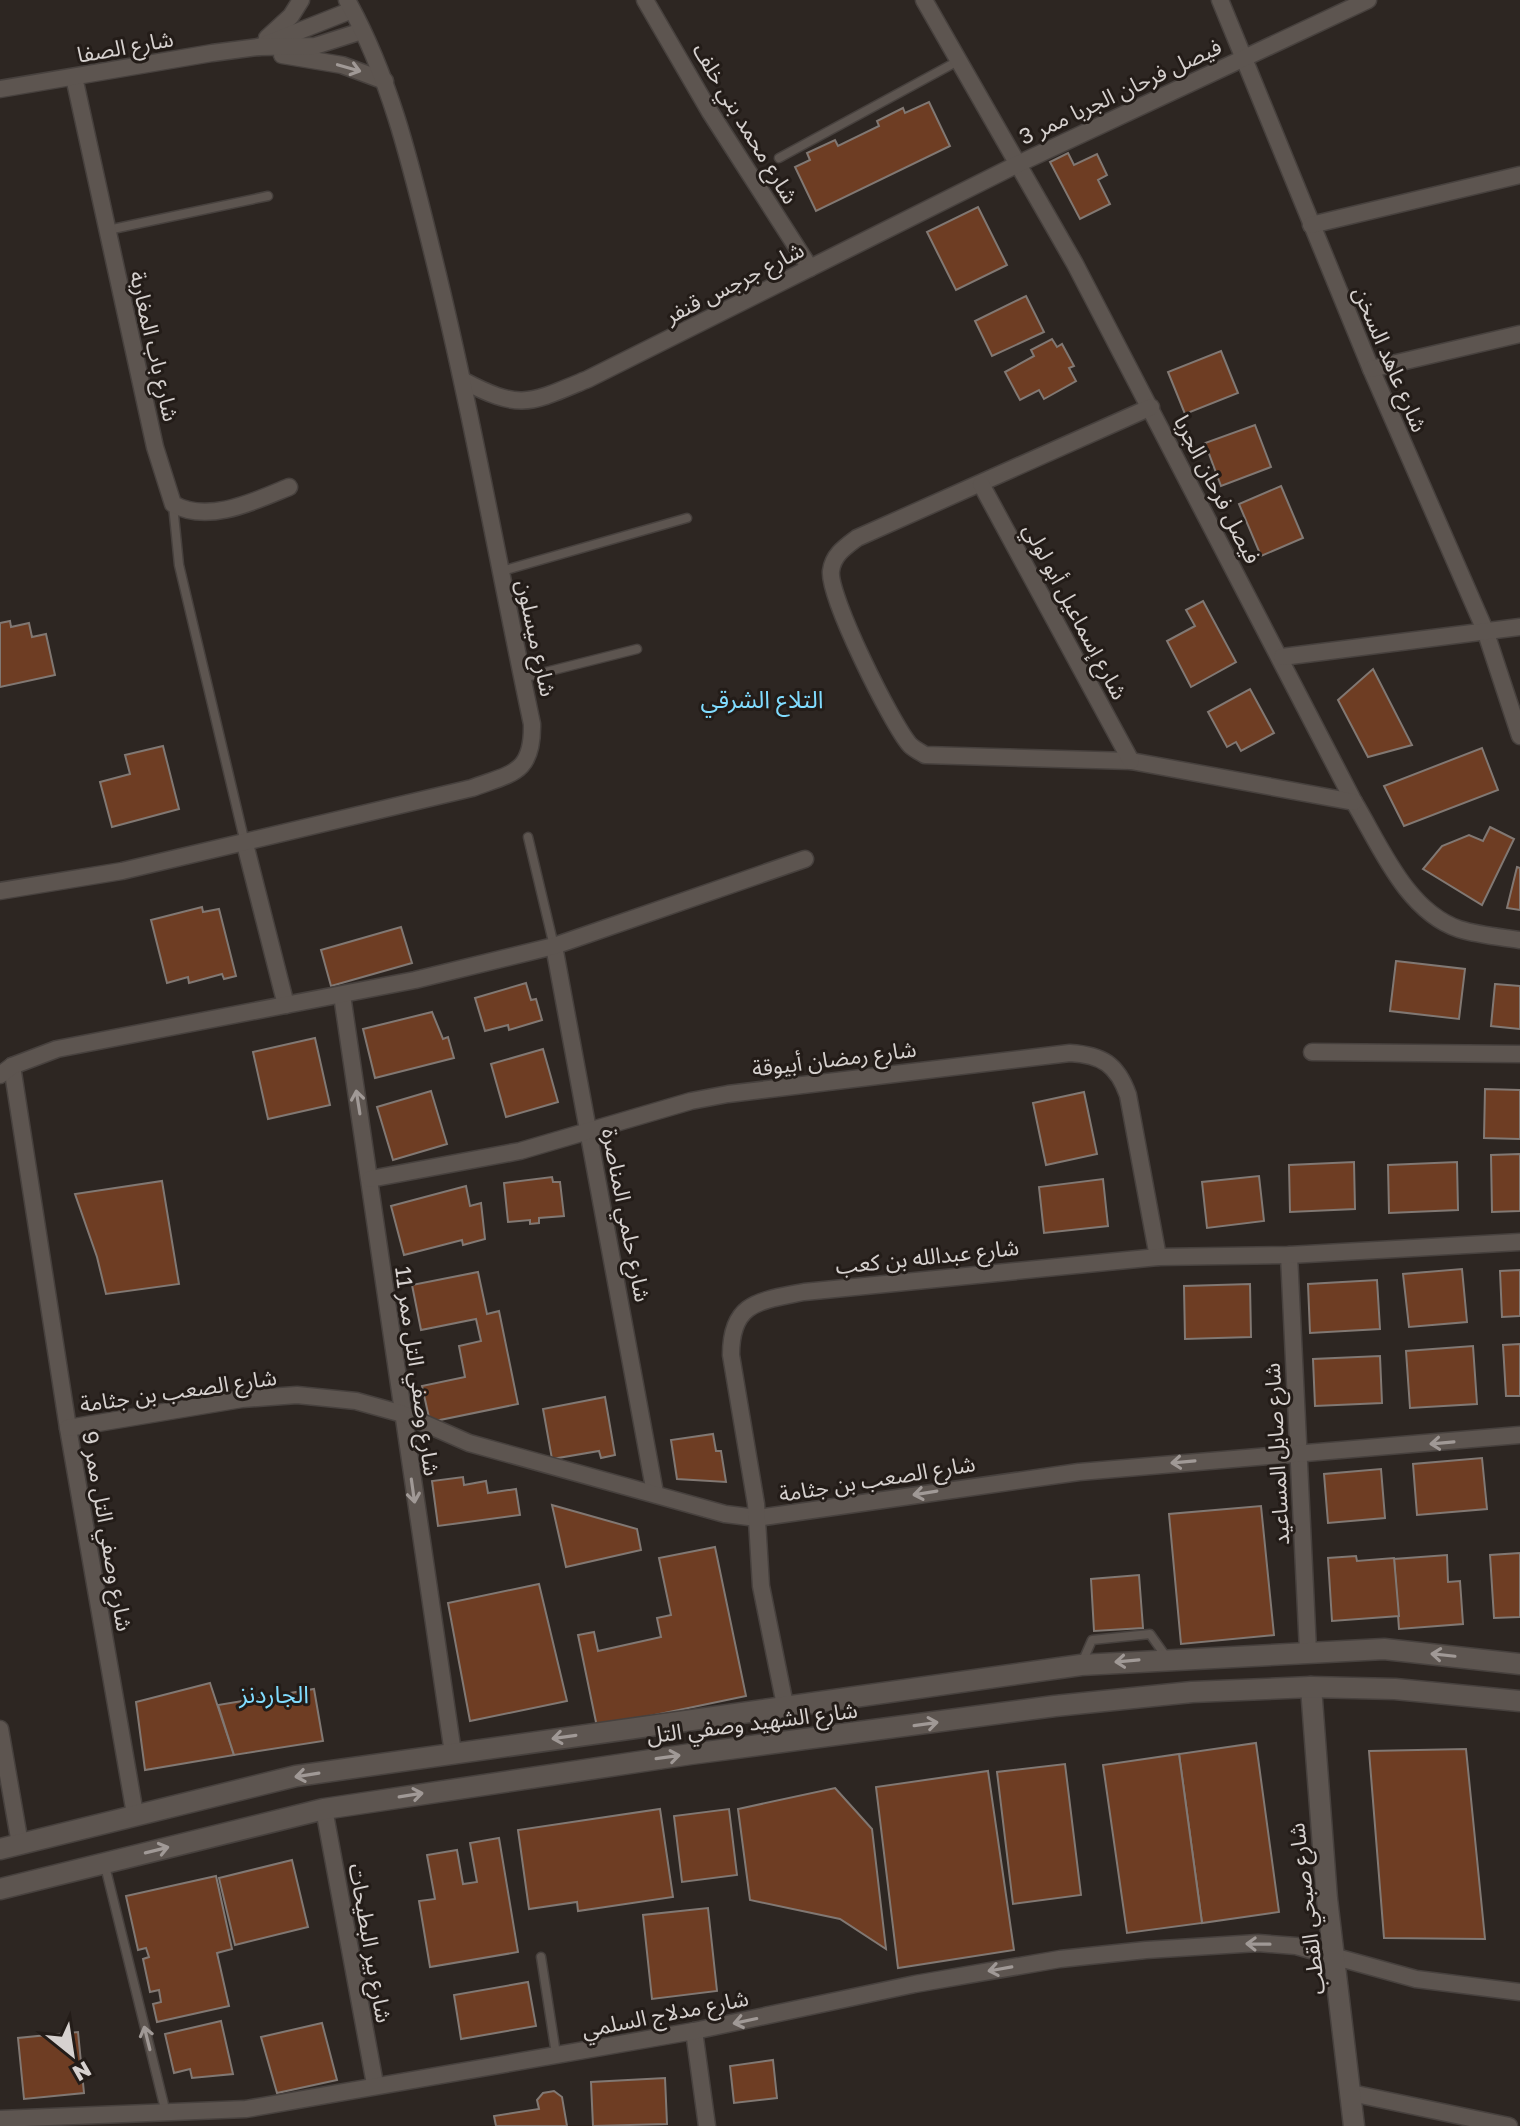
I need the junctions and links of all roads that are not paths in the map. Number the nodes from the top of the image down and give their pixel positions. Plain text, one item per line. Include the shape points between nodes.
1 (301, 0) edge
2 (645, 0) edge
3 (924, 0) edge
4 (1220, 0) edge
5 (1368, 0) edge
6 (350, 5) edge
7 (362, 31) junction
8 (258, 47) junction
9 (1242, 57) junction
10 (958, 61) junction
11 (74, 77) junction
12 (385, 81) junction
13 (0, 89) edge
14 (779, 158) dead end
15 (1018, 164) junction
16 (1520, 175) edge
17 (268, 196) dead end
18 (1311, 225) junction
19 (106, 230) junction
20 (810, 268) junction
21 (1520, 334) edge
22 (1371, 369) junction
23 (464, 381) junction
24 (1151, 407) junction
25 (981, 484) junction
26 (289, 487) dead end
27 (173, 504) junction
28 (687, 518) dead end
29 (501, 572) junction
30 (1520, 627) edge
31 (1485, 630) junction
32 (637, 649) dead end
33 (1282, 657) junction
34 (522, 678) junction
35 (1520, 736) edge
36 (1131, 761) junction
37 (1354, 802) junction
38 (528, 837) dead end
39 (245, 844) junction
40 (805, 859) dead end
41 (0, 891) edge
42 (1520, 940) edge
43 (554, 946) junction
44 (342, 995) junction
45 (286, 1005) junction
46 (1312, 1052) dead end
47 (1520, 1054) edge
48 (6, 1070) edge
49 (589, 1131) junction
50 (370, 1179) junction
51 (1520, 1242) edge
52 (1289, 1255) junction
53 (1158, 1257) junction
54 (403, 1414) junction
55 (68, 1428) junction
56 (1520, 1435) edge
57 (1297, 1454) junction
58 (655, 1493) junction
59 (757, 1518) junction
60 (1308, 1651) junction
61 (1520, 1664) edge
62 (1311, 1687) junction
63 (1520, 1701) edge
64 (785, 1705) junction
65 (0, 1729) edge
66 (453, 1753) junction
67 (324, 1809) junction
68 (135, 1814) junction
69 (10, 1847) edge
70 (104, 1863) junction
71 (0, 1889) edge
72 (541, 1957) dead end
73 (1334, 1957) junction
74 (1520, 1992) edge
75 (694, 2031) junction
76 (556, 2055) junction
77 (375, 2084) junction
78 (1351, 2093) junction
79 (166, 2114) junction
80 (0, 2119) edge
81 (25, 2122) edge
82 (707, 2126) edge
83 (1354, 2126) edge
84 (1509, 2126) edge

1 - 8 street
2 - 20 street, شارع محمد بني خلف
3 - 10 street, فيصل فرحان الجربا
4 - 9 street, شارع عاهد السخن
5 - 9 street, فيصل فرحان الجربا ممر 3
6 - 7 street, شارع ميسلون
6 - 8 street, شارع الصفا
7 - 8 street, شارع الصفا via 315,46
7 - 12 street, شارع ميسلون
8 - 11 street, شارع الصفا
8 -> 12 street, شارع الصفا via 342,65
9 - 15 street, فيصل فرحان الجربا ممر 3
9 - 18 street, شارع عاهد السخن
10 - 14 lane
10 - 15 street, فيصل فرحان الجربا
11 - 13 street, شارع الصفا
11 - 19 street, شارع باب المغاربة
12 - 23 street, شارع ميسلون
15 - 20 street, شارع جرجس قنفر
15 - 24 street, فيصل فرحان الجربا
16 - 18 street
17 - 19 lane
18 - 22 street, شارع عاهد السخن
19 - 27 street, شارع باب المغاربة
20 - 23 street, شارع جرجس قنفر via 538,400 512,402
21 - 22 street
22 - 31 street, شارع عاهد السخن
23 - 29 street, شارع ميسلون
24 - 25 street
24 - 33 street, فيصل فرحان الجربا
25 - 36 street, شارع إسماعيل أبو لولي
25 - 36 street via 857,538 842,549 831,571 841,611 902,733 925,755
26 - 27 street via 217,510 186,511
27 - 39 lane via 179,565
28 - 29 lane
29 - 34 street, شارع ميسلون
30 - 31 street
31 - 33 street
31 - 35 street, شارع عاهد السخن
32 - 34 lane
33 - 37 street, فيصل فرحان الجربا
34 - 39 street, شارع ميسلون via 532,743 522,767 472,788
36 - 37 street
37 - 42 street, فيصل فرحان الجربا via 1419,903 1456,928
38 - 43 lane
39 - 41 street, شارع ميسلون via 73,882
39 - 45 street
40 - 43 street
43 - 44 street
43 - 49 street, شارع حلمي المناصرة
44 - 45 street
50 -> 44 street, شارع وصفي التل ممر 11
45 - 48 street via 57,1049
46 - 47 street
48 - 55 street, شارع وصفي التل ممر 9
49 - 50 street, شارع رمضان أبيوقة via 520,1151
49 - 53 street, شارع رمضان أبيوقة via 728,1094 1093,1054 1121,1075 1128,1095
49 - 58 street, شارع حلمي المناصرة
50 - 54 street, شارع وصفي التل ممر 11
51 - 52 street, شارع عبدالله بن كعب
52 - 53 street, شارع عبدالله بن كعب
52 - 57 street, شارع صايل المساعيد
53 - 59 street, شارع عبدالله بن كعب via 819,1290 745,1309 731,1333 731,1355
54 - 55 street, شارع الصعب بن جثامة via 356,1401 297,1395 178,1408
54 - 58 street, شارع الصعب بن جثامة via 469,1443
54 -> 66 street, شارع وصفي التل ممر 11
55 - 68 street, شارع وصفي التل ممر 9
56 -> 57 street, شارع الصعب بن جثامة
57 -> 59 street, شارع الصعب بن جثامة via 1050,1475
57 - 60 street, شارع صايل المساعيد
58 - 59 street, شارع الصعب بن جثامة
59 - 64 street, شارع عبدالله بن كعب via 761,1586
61 -> 60 main road, شارع الشهيد وصفي التل via 1384,1649
60 - 64 main road, شارع الشهيد وصفي التل via 1081,1665
62 - 63 main road, شارع الشهيد وصفي التل
67 -> 62 main road, شارع الشهيد وصفي التل via 1055,1706
62 - 73 main road, شارع صبحي القطب
64 -> 66 main road, شارع الشهيد وصفي التل
65 - 69 street
66 -> 68 main road, شارع الشهيد وصفي التل via 296,1776
70 -> 67 main road, شارع الشهيد وصفي التل
67 - 77 street, شارع بير البطيحات
68 - 69 main road, شارع الشهيد وصفي التل
70 - 71 main road, شارع الشهيد وصفي التل
79 -> 70 lane
72 - 76 lane
73 - 74 street, شارع مدلاج السلمي via 1416,1979
73 -> 75 street, شارع مدلاج السلمي via 1258,1943 1060,1959
73 - 78 main road, شارع صبحي القطب
75 - 76 street, شارع مدلاج السلمي
75 - 82 street
76 - 77 street, شارع مدلاج السلمي
77 - 79 street, شارع مدلاج السلمي via 246,2109
78 - 83 main road, شارع صبحي القطب
78 - 84 street
79 - 81 street, شارع مدلاج السلمي
80 - 81 street, شارع مدلاج السلمي

